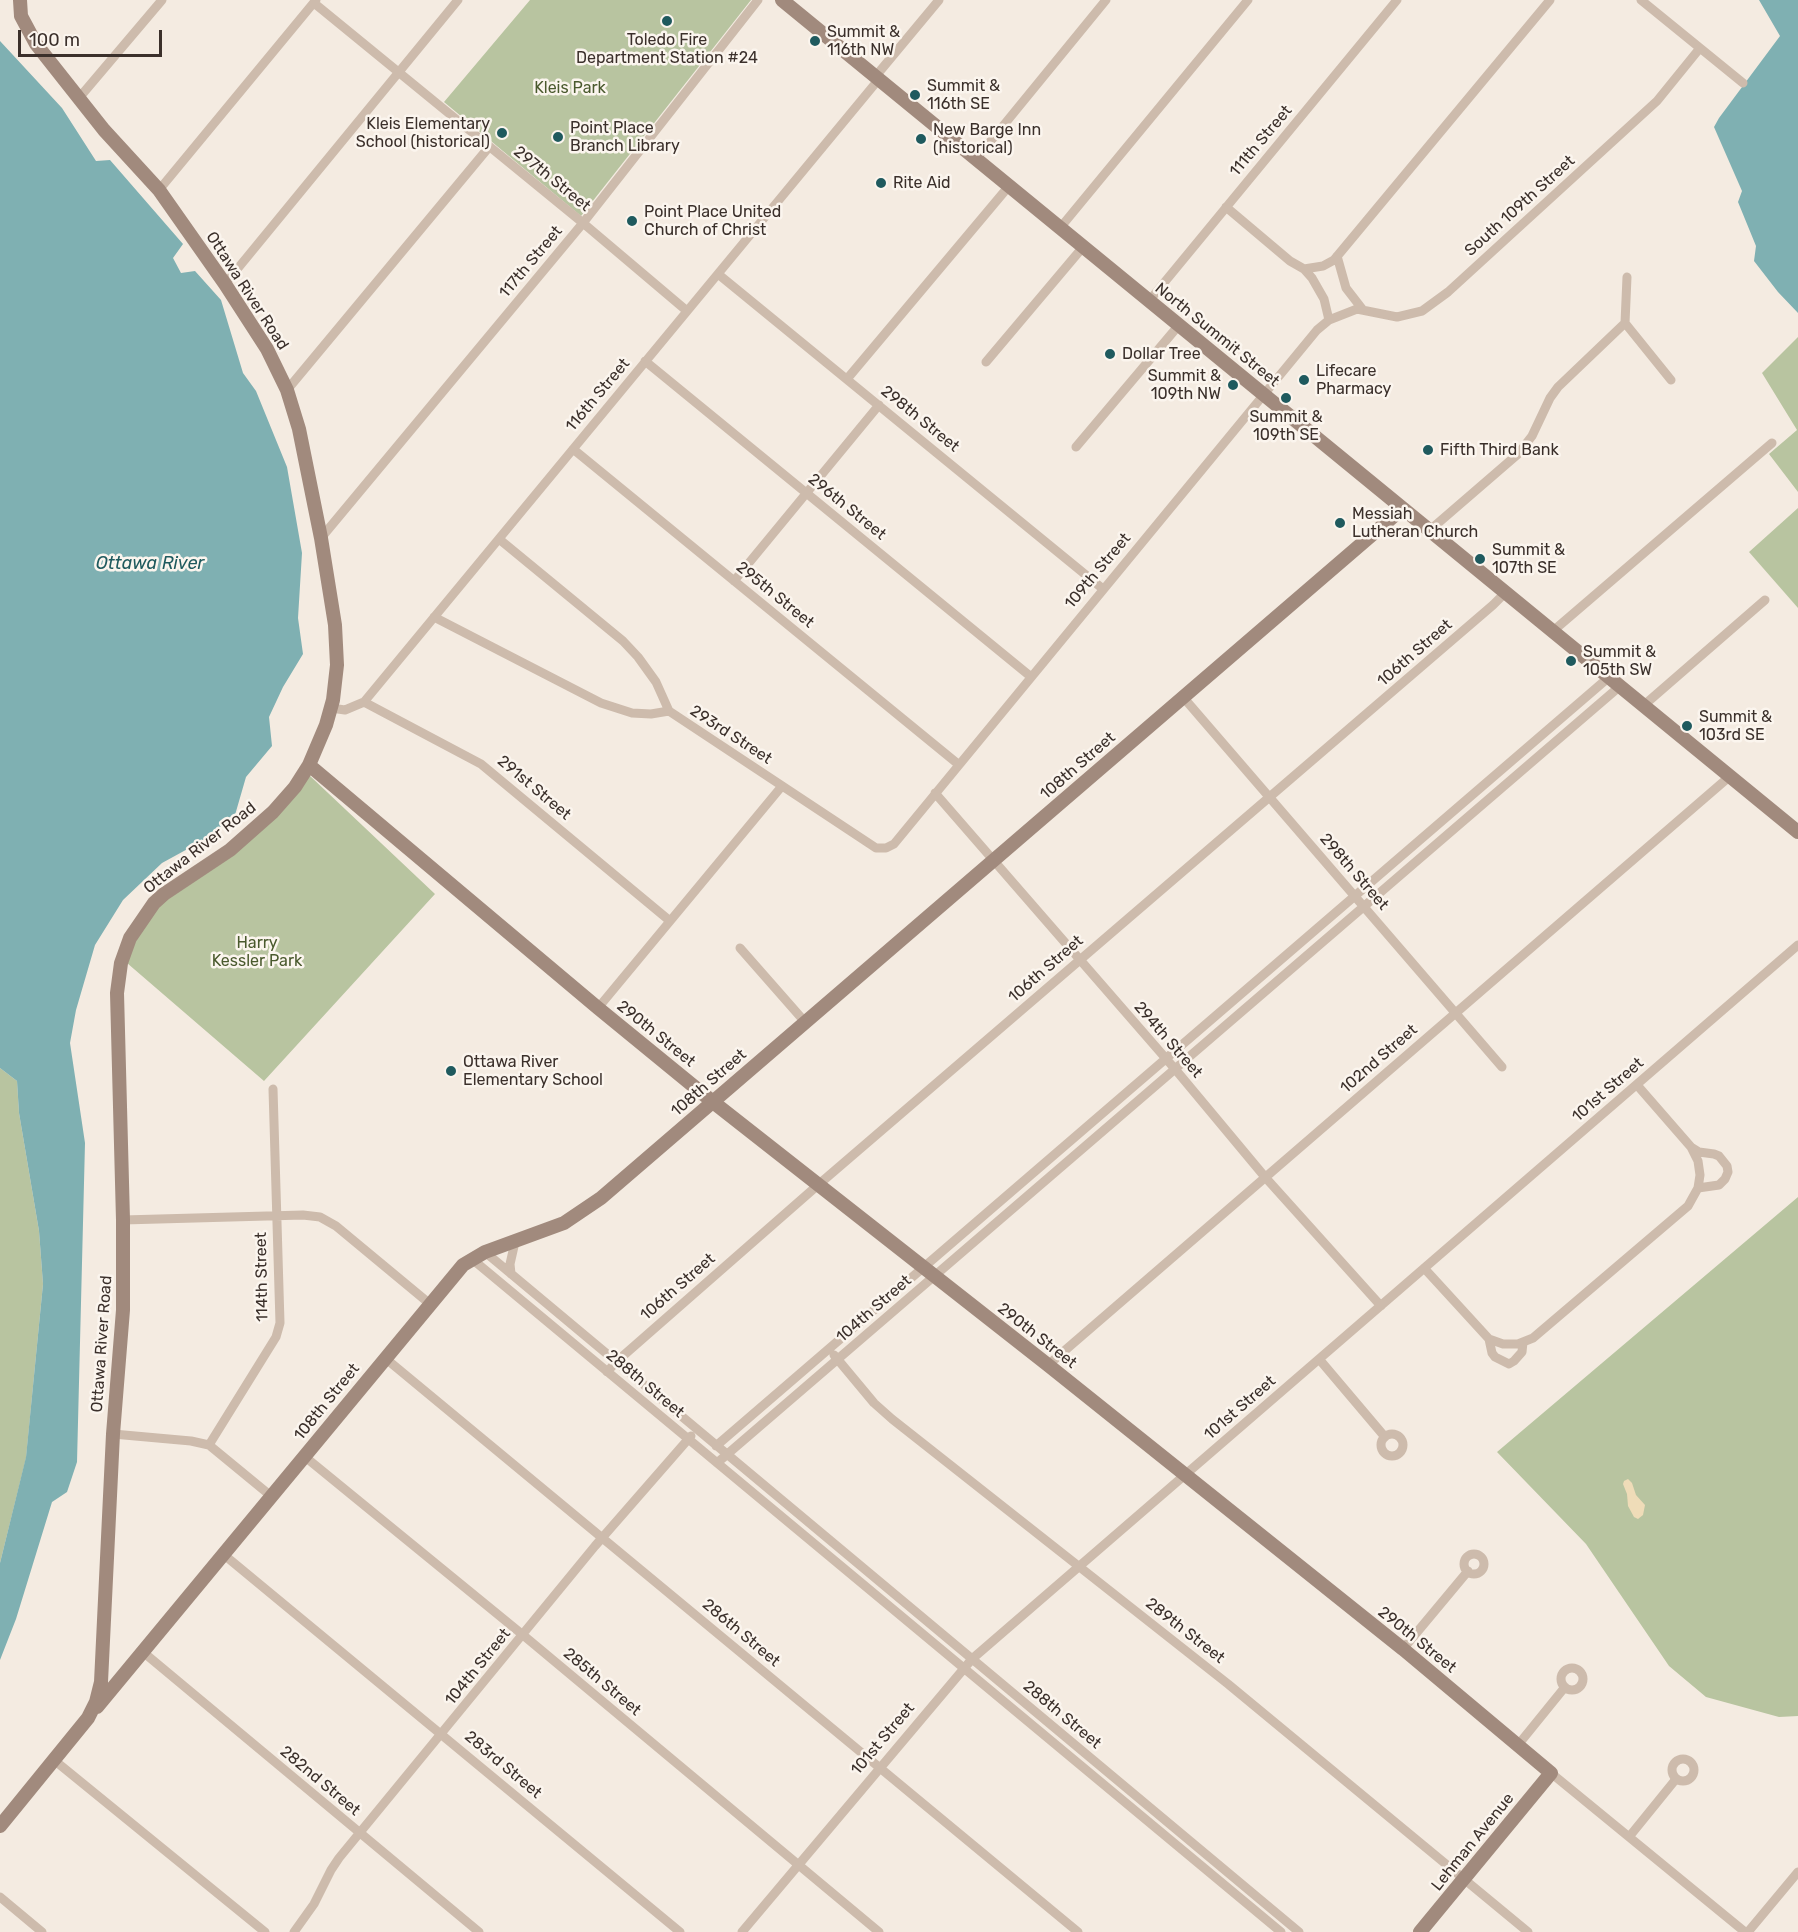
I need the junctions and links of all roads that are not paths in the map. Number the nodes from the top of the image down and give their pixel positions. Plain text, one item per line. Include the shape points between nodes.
1 (20, 0) edge
2 (162, 0) edge
3 (458, 0) edge
4 (758, 0) edge
5 (782, 0) edge
6 (939, 0) edge
7 (1106, 0) edge
8 (1248, 0) edge
9 (1397, 0) edge
10 (1550, 0) edge
11 (1641, 0) edge
12 (315, 2) edge
13 (1700, 48) junction
14 (397, 72) junction
15 (877, 78) junction
16 (1743, 83) dead end
17 (79, 98) junction
18 (489, 147) junction
19 (976, 159) junction
20 (1009, 186) junction
21 (159, 190) junction
22 (1226, 207) junction
23 (583, 223) junction
24 (1060, 228) junction
25 (1083, 247) junction
26 (1337, 256) junction
27 (1304, 269) junction
28 (718, 274) junction
29 (1627, 277) dead end
30 (225, 284) junction
31 (1149, 301) junction
32 (1363, 310) junction
33 (687, 311) junction
34 (1329, 320) junction
35 (1625, 323) junction
36 (1179, 326) junction
37 (645, 361) junction
38 (986, 362) dead end
39 (847, 379) junction
40 (1671, 380) dead end
41 (286, 390) junction
42 (1264, 395) junction
43 (879, 405) junction
44 (1772, 443) dead end
45 (1076, 447) dead end
46 (573, 449) junction
47 (807, 493) junction
48 (1402, 508) junction
49 (1430, 530) junction
50 (321, 538) junction
51 (499, 539) junction
52 (734, 581) junction
53 (1103, 589) junction
54 (1506, 592) junction
55 (1765, 600) dead end
56 (434, 617) junction
57 (1553, 631) junction
58 (1030, 676) junction
59 (1614, 682) junction
60 (1183, 697) junction
61 (364, 702) junction
62 (1642, 706) junction
63 (331, 708) junction
64 (669, 711) junction
65 (958, 764) junction
66 (309, 765) junction
67 (1730, 777) junction
68 (782, 786) junction
69 (1481, 787) junction
70 (934, 794) junction
71 (1269, 797) junction
72 (1490, 798) junction
73 (1798, 832) edge
74 (894, 844) joint
75 (993, 861) junction
76 (1354, 896) junction
77 (1364, 907) junction
78 (670, 921) junction
79 (1798, 945) edge
80 (740, 948) dead end
81 (1079, 961) junction
82 (1258, 979) junction
83 (1267, 990) junction
84 (597, 1008) junction
85 (1455, 1013) junction
86 (805, 1022) junction
87 (1166, 1059) junction
88 (1502, 1067) dead end
89 (1175, 1069) junction
90 (1636, 1085) junction
91 (273, 1089) dead end
92 (712, 1102) junction
93 (1691, 1147) junction
94 (1041, 1166) junction
95 (1050, 1177) junction
96 (1265, 1177) junction
97 (818, 1185) junction
98 (1698, 1188) junction
99 (276, 1216) junction
100 (123, 1220) junction
101 (515, 1242) junction
102 (485, 1252) junction
103 (472, 1259) junction
104 (1424, 1269) junction
105 (929, 1272) junction
106 (511, 1274) junction
107 (430, 1304) junction
108 (1381, 1306) junction
109 (1489, 1339) junction
110 (1522, 1342) junction
111 (828, 1349) junction
112 (385, 1358) junction
113 (1319, 1359) junction
114 (838, 1360) junction
115 (616, 1362) junction
116 (1048, 1365) junction
117 (607, 1372) junction
118 (699, 1430) junction
119 (113, 1434) junction
120 (1385, 1437) dead end
121 (688, 1439) junction
122 (209, 1445) junction
123 (716, 1446) junction
124 (727, 1455) junction
125 (304, 1456) junction
126 (717, 1463) junction
127 (1185, 1475) junction
128 (271, 1497) junction
129 (807, 1521) junction
130 (799, 1531) junction
131 (604, 1538) junction
132 (223, 1554) junction
133 (1079, 1566) junction
134 (1468, 1571) dead end
135 (888, 1589) junction
136 (880, 1598) junction
137 (523, 1635) junction
138 (1403, 1649) junction
139 (142, 1652) junction
140 (972, 1659) junction
141 (963, 1668) junction
142 (106, 1679) junction
143 (1565, 1687) dead end
144 (442, 1734) junction
145 (1518, 1744) junction
146 (54, 1760) junction
147 (880, 1767) junction
148 (1106, 1771) junction
149 (1551, 1773) junction
150 (1676, 1779) dead end
151 (1098, 1780) junction
152 (0, 1826) edge
153 (360, 1833) junction
154 (1629, 1837) junction
155 (799, 1865) junction
156 (1798, 1872) edge
157 (1464, 1879) junction
158 (0, 1897) edge
159 (42, 1932) edge
160 (265, 1932) edge
161 (294, 1932) edge
162 (479, 1932) edge
163 (680, 1932) edge
164 (742, 1932) edge
165 (879, 1932) edge
166 (1078, 1932) edge
167 (1281, 1932) edge
168 (1299, 1932) edge
169 (1420, 1932) edge
170 (1528, 1932) edge
171 (1746, 1932) edge

1 - 17 street, Ottawa River Road via 27,29
2 - 17 street
3 - 14 street
4 - 23 street, 117th Street
5 - 15 street, North Summit Street
6 - 15 street, 116th Street
7 - 19 street
8 - 24 street
9 - 22 street, 111th Street
10 - 26 street
11 - 13 street
12 - 14 street, 297th Street
12 - 21 street
13 - 16 street
13 - 32 street, South 109th Street via 1657,101 1448,292 1422,311 1397,317
14 - 18 street, 297th Street
14 - 30 street
15 - 19 street, North Summit Street
15 - 28 street, 116th Street
17 - 21 street, Ottawa River Road
18 - 23 street, 297th Street
18 - 41 street
19 - 20 street, North Summit Street
20 - 24 street, North Summit Street
20 - 39 street
21 - 30 street, Ottawa River Road
22 - 27 street
22 - 31 street, 111th Street
23 - 33 street, 297th Street
23 - 50 street, 117th Street
24 - 25 street, North Summit Street
25 - 31 street, North Summit Street
25 - 38 street
26 - 27 street via 1323,266
26 - 32 street via 1346,288
27 - 34 street via 1321,293
28 - 33 street, 116th Street
28 - 39 street, 298th Street
29 - 35 street
30 - 41 street, Ottawa River Road via 267,349
31 - 36 street, North Summit Street
32 - 34 street, South 109th Street
33 - 37 street, 116th Street
34 - 42 street, 109th Street
35 - 40 street
35 - 49 street via 1558,387 1518,454
36 - 42 street, North Summit Street
36 - 45 street
37 - 46 street, 116th Street
37 - 47 street, 296th Street
39 - 43 street, 298th Street
41 - 50 street, Ottawa River Road
42 - 48 street, North Summit Street
42 - 53 street, 109th Street
43 - 47 street
43 - 53 street, 298th Street
44 - 57 street
46 - 51 street, 116th Street
46 - 52 street, 295th Street
47 - 52 street
47 - 58 street, 296th Street
48 - 49 street, North Summit Street
48 - 60 street, 108th Street
49 - 54 street, North Summit Street
50 - 63 street, Ottawa River Road via 337,646
51 - 56 street, 116th Street
51 - 64 street, 293rd Street via 623,641 656,682
52 - 65 street, 295th Street
53 - 58 street, 109th Street
54 - 57 street, North Summit Street
54 - 71 street, 106th Street
55 - 62 street
56 - 61 street, 116th Street
56 - 64 street via 601,704 632,713
57 - 59 street, North Summit Street
58 - 65 street, 109th Street
59 - 62 street, North Summit Street
59 - 69 street, 104th Street
59 - 72 street, 104th Street
60 - 71 street, 298th Street
60 - 75 street, 108th Street
61 - 63 street via 345,710
61 - 78 street, 291st Street via 482,764
62 - 67 street, North Summit Street
63 - 66 street, Ottawa River Road
64 - 68 street, 293rd Street
65 - 70 street, 109th Street
66 - 84 street, 290th Street
66 - 100 street, Ottawa River Road via 273,812 230,850 164,894 130,938 121,963 117,993
67 - 73 street, North Summit Street
67 - 85 street, 102nd Street
68 - 74 street, 293rd Street via 876,848
68 - 78 street
69 - 72 street
69 - 76 street, 104th Street
70 - 74 street, 109th Street
70 - 75 street, 294th Street
71 - 76 street, 298th Street
71 - 81 street, 106th Street
72 - 77 street, 104th Street
75 - 81 street, 294th Street
75 - 86 street, 108th Street
76 - 77 street, 298th Street
76 - 82 street, 104th Street
77 - 83 street, 104th Street
77 - 85 street, 298th Street
78 - 84 street
79 - 90 street, 101st Street
80 - 86 street
81 - 87 street, 294th Street
81 - 97 street, 106th Street
82 - 83 street
82 - 87 street, 104th Street
83 - 89 street, 104th Street
84 - 92 street, 290th Street
85 - 88 street, 298th Street
85 - 96 street, 102nd Street
86 - 92 street, 108th Street
87 - 89 street, 294th Street
87 - 94 street, 104th Street
89 - 95 street, 104th Street
89 - 96 street, 294th Street
90 - 93 street
90 - 104 street, 101st Street
91 - 99 street, 114th Street
92 - 97 street, 290th Street
92 - 101 street, 108th Street via 578,1215
93 - 98 street via 1698,1161
93 - 98 street via 1719,1156 1727,1166 1728,1172 1719,1185
94 - 95 street
94 - 105 street, 104th Street
95 - 105 street, 104th Street
96 - 108 street, 294th Street
96 - 116 street, 102nd Street
97 - 105 street, 290th Street
97 - 115 street, 106th Street
98 - 110 street via 1688,1206 1533,1338
99 - 100 street
99 - 107 street via 320,1217 336,1226
99 - 122 street, 114th Street via 280,1323 276,1337
100 - 119 street, Ottawa River Road via 123,1310
101 - 102 street, 108th Street
101 - 106 street
102 - 103 street, 108th Street
102 - 106 street, 288th Street
103 - 107 street, 108th Street
103 - 117 street, 288th Street
104 - 108 street, 101st Street
104 - 109 street
105 - 111 street, 104th Street
105 - 114 street, 104th Street
105 - 116 street, 290th Street
106 - 115 street, 288th Street
107 - 112 street, 108th Street
108 - 113 street, 101st Street
109 - 110 street via 1503,1344
109 - 110 street via 1494,1357 1509,1364 1522,1352
111 - 114 street, 289th Street
111 - 123 street, 104th Street
112 - 125 street, 108th Street
112 - 131 street, 286th Street
113 - 120 street
113 - 127 street, 101st Street
114 - 124 street, 104th Street
114 - 133 street, 289th Street via 892,1419
115 - 117 street, 106th Street
115 - 118 street, 288th Street
116 - 127 street, 290th Street
117 - 121 street, 288th Street
118 - 121 street, 104th Street
118 - 123 street, 288th Street
119 - 122 street
119 - 142 street, Ottawa River Road
121 - 126 street, 288th Street
121 - 131 street, 104th Street
122 - 128 street
123 - 124 street, 288th Street
124 - 126 street, 104th Street
124 - 129 street, 288th Street
125 - 128 street, 108th Street
125 - 137 street, 285th Street
126 - 130 street, 288th Street
127 - 133 street, 101st Street
127 - 138 street, 290th Street
128 - 132 street, 108th Street
129 - 130 street
129 - 135 street, 288th Street
130 - 136 street, 288th Street
131 - 137 street, 104th Street
131 - 147 street, 286th Street
132 - 139 street, 108th Street
132 - 144 street, 283rd Street
133 - 140 street, 101st Street
133 - 157 street, 289th Street
134 - 138 street
135 - 136 street
135 - 140 street, 288th Street
136 - 141 street, 288th Street
137 - 144 street, 104th Street
137 - 155 street, 285th Street
138 - 145 street, 290th Street
139 - 142 street, 108th Street via 126,1672
139 - 153 street, 282nd Street
140 - 141 street, 101st Street
140 - 148 street, 288th Street
141 - 147 street, 101st Street
141 - 151 street, 288th Street
142 - 146 street, Ottawa River Road via 88,1718
143 - 145 street
144 - 153 street, 104th Street
144 - 163 street, 283rd Street
145 - 149 street, 290th Street
146 - 152 street, Ottawa River Road
146 - 160 street
147 - 155 street, 101st Street
147 - 166 street, 286th Street
148 - 151 street
148 - 168 street, 288th Street
149 - 154 street, 290th Street
149 - 157 street, Lehman Avenue
150 - 154 street
151 - 167 street, 288th Street
153 - 161 street, 104th Street via 331,1870
153 - 162 street, 282nd Street
154 - 171 street, 290th Street
155 - 164 street, 101st Street
155 - 165 street, 285th Street
156 - 171 street
157 - 169 street, Lehman Avenue
157 - 170 street, 289th Street
158 - 159 street

